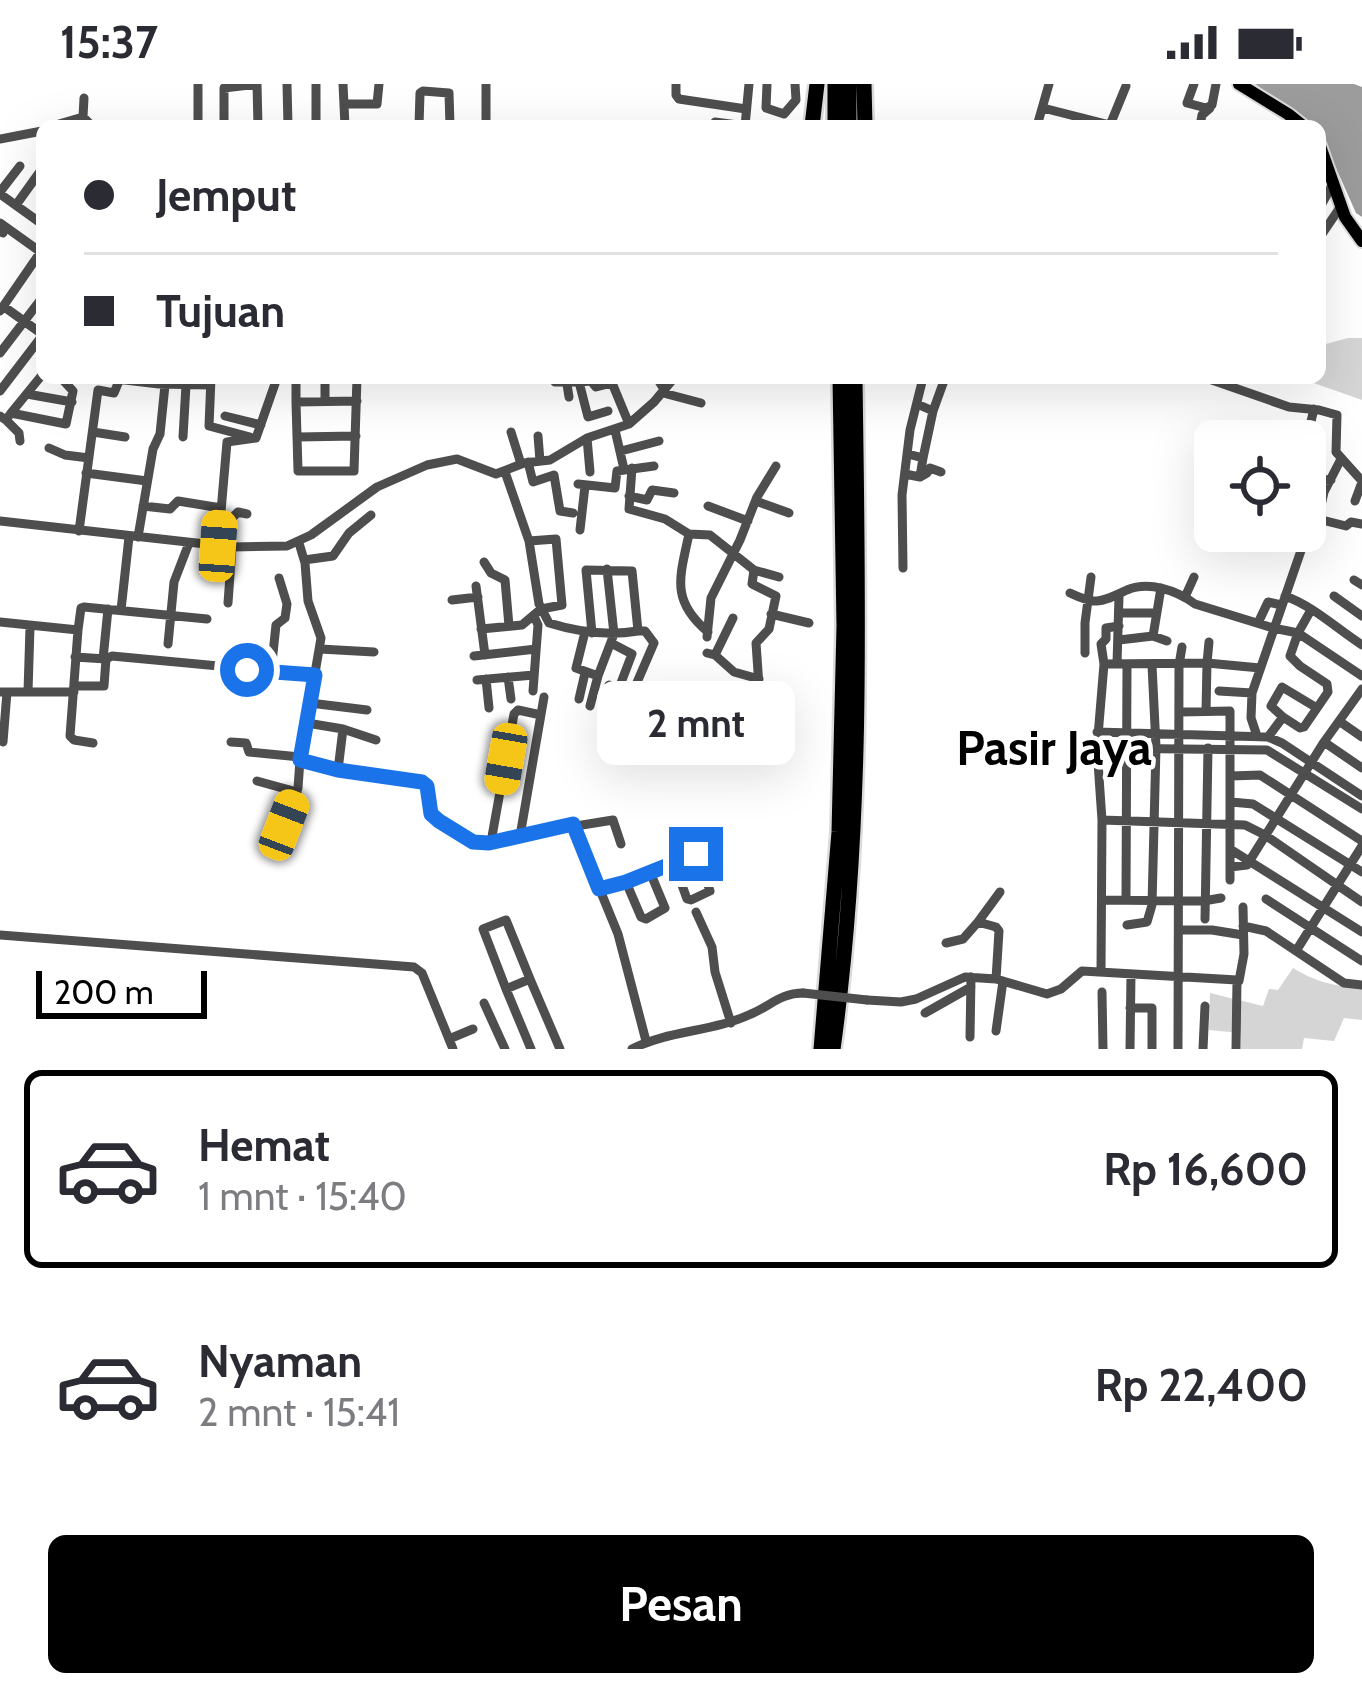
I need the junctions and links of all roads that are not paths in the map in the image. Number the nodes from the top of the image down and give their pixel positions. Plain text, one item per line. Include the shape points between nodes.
1 (198, 84) edge
2 (257, 84) edge
3 (287, 84) edge
4 (316, 84) edge
5 (346, 84) edge
6 (379, 84) edge
7 (486, 84) edge
8 (676, 84) edge
9 (749, 84) edge
10 (767, 84) edge
11 (795, 84) edge
12 (817, 84) edge
13 (835, 84) edge
14 (849, 84) edge
15 (864, 84) edge
16 (1049, 84) edge
17 (1194, 84) edge
18 (1216, 84) edge
19 (1239, 84) edge
20 (1126, 86) edge
21 (83, 98) dead end
22 (345, 104) junction
23 (709, 104) junction
24 (1043, 108) junction
25 (1210, 108) junction
26 (746, 109) junction
27 (87, 120) edge
28 (198, 120) edge
29 (224, 120) edge
30 (258, 120) edge
31 (288, 120) edge
32 (316, 120) edge
33 (345, 120) edge
34 (419, 120) edge
35 (450, 120) edge
36 (487, 120) edge
37 (710, 120) edge
38 (745, 120) edge
39 (813, 120) edge
40 (835, 120) edge
41 (849, 120) edge
42 (866, 120) edge
43 (1039, 120) edge
44 (1090, 120) edge
45 (1112, 120) edge
46 (1201, 120) edge
47 (1294, 120) edge
48 (36, 132) edge
49 (0, 139) edge
50 (1326, 161) edge
51 (20, 166) dead end
52 (36, 177) edge
53 (1334, 182) junction
54 (0, 193) edge
55 (1326, 196) edge
56 (16, 205) junction
57 (1326, 209) edge
58 (1336, 212) junction
59 (36, 220) edge
60 (1326, 228) edge
61 (1, 229) edge
62 (1362, 241) edge
63 (36, 249) edge
64 (36, 260) edge
65 (36, 306) edge
66 (1, 307) edge
67 (24, 322) junction
68 (36, 331) edge
69 (36, 344) edge
70 (0, 352) edge
71 (29, 354) junction
72 (36, 359) edge
73 (36, 383) edge
74 (68, 384) edge
75 (114, 384) edge
76 (161, 384) edge
77 (174, 384) edge
78 (198, 384) edge
79 (211, 384) edge
80 (275, 384) edge
81 (296, 384) edge
82 (325, 384) edge
83 (357, 384) edge
84 (569, 384) edge
85 (571, 384) edge
86 (613, 384) edge
87 (660, 384) edge
88 (669, 384) edge
89 (840, 384) edge
90 (855, 384) edge
91 (922, 384) edge
92 (942, 384) edge
93 (1223, 384) edge
94 (186, 386) junction
95 (0, 391) edge
96 (663, 391) junction
97 (28, 394) junction
98 (569, 397) dead end
99 (325, 401) junction
100 (357, 401) junction
101 (72, 402) junction
102 (296, 402) junction
103 (701, 403) dead end
104 (917, 404) junction
105 (1314, 409) junction
106 (608, 411) dead end
107 (933, 411) junction
108 (6, 416) edge
109 (224, 416) dead end
110 (1311, 420) edge
111 (629, 424) junction
112 (261, 425) junction
113 (615, 430) junction
114 (93, 432) junction
115 (511, 432) dead end
116 (356, 436) junction
117 (538, 436) dead end
118 (124, 437) dead end
119 (183, 437) dead end
120 (298, 437) junction
121 (229, 438) junction
122 (587, 438) junction
123 (20, 441) dead end
124 (658, 441) dead end
125 (50, 448) dead end
126 (621, 451) junction
127 (908, 454) junction
128 (88, 458) junction
129 (922, 458) junction
130 (1341, 459) junction
131 (530, 462) junction
132 (654, 466) dead end
133 (776, 466) dead end
134 (628, 469) junction
135 (505, 472) junction
136 (590, 472) dead end
137 (941, 472) dead end
138 (86, 473) junction
139 (905, 474) junction
140 (920, 477) junction
141 (1361, 478) edge
142 (1326, 480) edge
143 (1331, 480) junction
144 (147, 481) junction
145 (1326, 489) edge
146 (674, 493) dead end
147 (629, 496) junction
148 (756, 501) junction
149 (1355, 501) dead end
150 (143, 506) junction
151 (708, 506) dead end
152 (220, 513) junction
153 (573, 513) dead end
154 (789, 513) dead end
155 (247, 514) dead end
156 (371, 515) dead end
157 (0, 520) edge
158 (748, 521) junction
159 (1326, 521) edge
160 (1362, 524) edge
161 (580, 530) dead end
162 (79, 531) junction
163 (689, 534) junction
164 (133, 537) junction
165 (529, 541) junction
166 (189, 543) junction
167 (299, 543) junction
168 (218, 546) junction
169 (232, 547) junction
170 (734, 551) junction
171 (1300, 552) edge
172 (304, 560) junction
173 (484, 562) dead end
174 (903, 568) dead end
175 (607, 569) junction
176 (754, 570) junction
177 (778, 577) dead end
178 (1091, 577) dead end
179 (1194, 577) dead end
180 (279, 578) dead end
181 (1161, 588) junction
182 (561, 592) junction
183 (1070, 593) dead end
184 (537, 594) junction
185 (1119, 596) junction
186 (1334, 596) dead end
187 (1185, 597) junction
188 (452, 600) dead end
189 (1283, 600) junction
190 (1086, 601) junction
191 (308, 602) junction
192 (228, 603) dead end
193 (287, 604) junction
194 (562, 605) junction
195 (108, 609) junction
196 (122, 610) junction
197 (1311, 610) junction
198 (538, 613) junction
199 (1119, 613) junction
200 (1156, 613) junction
201 (771, 614) junction
202 (170, 615) junction
203 (1362, 616) edge
204 (733, 618) dead end
205 (207, 620) dead end
206 (0, 622) edge
207 (809, 623) dead end
208 (1258, 623) junction
209 (509, 626) junction
210 (1119, 626) junction
211 (30, 627) junction
212 (567, 628) junction
213 (1273, 628) junction
214 (481, 629) junction
215 (78, 631) junction
216 (638, 631) junction
217 (1298, 633) junction
218 (588, 634) junction
219 (1153, 637) junction
220 (613, 639) junction
221 (1119, 640) junction
222 (1167, 641) dead end
223 (1209, 642) dead end
224 (168, 644) dead end
225 (1362, 645) edge
226 (1182, 647) dead end
227 (536, 649) junction
228 (320, 650) junction
229 (374, 652) dead end
230 (1085, 653) dead end
231 (75, 657) junction
232 (105, 659) junction
233 (1207, 663) junction
234 (1104, 664) junction
235 (1122, 664) junction
236 (1152, 665) junction
237 (1179, 665) junction
238 (1260, 668) junction
239 (581, 670) junction
240 (271, 673) junction
241 (315, 675) junction
242 (534, 675) junction
243 (598, 676) junction
244 (1362, 676) edge
245 (508, 677) junction
246 (759, 679) junction
247 (1362, 688) edge
248 (75, 689) junction
249 (3, 692) edge
250 (28, 692) junction
251 (1219, 692) dead end
252 (1252, 694) junction
253 (511, 699) dead end
254 (579, 699) dead end
255 (310, 703) junction
256 (1358, 703) edge
257 (590, 706) dead end
258 (488, 708) dead end
259 (1317, 708) junction
260 (367, 710) dead end
261 (1206, 711) junction
262 (1180, 712) junction
263 (541, 715) junction
264 (751, 715) dead end
265 (1282, 717) junction
266 (1339, 721) junction
267 (307, 724) junction
268 (343, 729) junction
269 (1097, 731) junction
270 (1129, 734) junction
271 (1156, 734) junction
272 (1362, 736) edge
273 (1262, 737) junction
274 (376, 740) dead end
275 (1180, 741) junction
276 (3, 742) edge
277 (94, 742) dead end
278 (231, 742) dead end
279 (1230, 742) junction
280 (1324, 742) junction
281 (1156, 747) junction
282 (1097, 748) junction
283 (1129, 748) junction
284 (1208, 748) junction
285 (1278, 749) junction
286 (300, 758) junction
287 (506, 759) junction
288 (533, 760) junction
289 (1308, 768) junction
290 (1362, 768) edge
291 (338, 770) junction
292 (1231, 776) junction
293 (256, 781) dead end
294 (297, 791) junction
295 (1291, 795) junction
296 (1362, 796) edge
297 (1231, 802) junction
298 (1362, 809) edge
299 (1277, 817) junction
300 (1102, 820) junction
301 (1155, 820) junction
302 (1127, 821) junction
303 (1179, 821) junction
304 (1205, 823) junction
305 (576, 826) junction
306 (1231, 826) junction
307 (1265, 835) junction
308 (520, 836) junction
309 (491, 842) junction
310 (1362, 843) edge
311 (622, 844) dead end
312 (1230, 848) junction
313 (282, 849) dead end
314 (1250, 860) junction
315 (674, 863) junction
316 (1349, 864) junction
317 (1230, 867) junction
318 (650, 872) junction
319 (1362, 872) edge
320 (1230, 880) dead end
321 (626, 882) junction
322 (1336, 885) junction
323 (599, 889) junction
324 (1000, 892) dead end
325 (1221, 898) dead end
326 (1102, 899) junction
327 (1126, 899) junction
328 (1153, 899) junction
329 (1266, 899) dead end
330 (1179, 900) junction
331 (1204, 900) junction
332 (1362, 902) edge
333 (1322, 906) junction
334 (1243, 907) dead end
335 (696, 912) dead end
336 (1205, 919) dead end
337 (978, 922) junction
338 (1127, 925) dead end
339 (1308, 927) junction
340 (1179, 929) junction
341 (1243, 930) junction
342 (1362, 932) edge
343 (0, 935) edge
344 (946, 943) dead end
345 (1296, 951) junction
346 (1362, 962) edge
347 (1101, 971) junction
348 (1131, 974) junction
349 (1177, 976) junction
350 (530, 979) junction
351 (999, 980) junction
352 (1239, 980) junction
353 (970, 982) junction
354 (1362, 985) edge
355 (506, 988) junction
356 (1102, 992) dead end
357 (538, 999) junction
358 (484, 1003) dead end
359 (1205, 1006) dead end
360 (1130, 1008) junction
361 (514, 1009) junction
362 (925, 1013) dead end
363 (731, 1023) junction
364 (473, 1029) dead end
365 (996, 1031) dead end
366 (970, 1037) dead end
367 (646, 1041) junction
368 (455, 1043) edge
369 (505, 1049) edge
370 (531, 1049) edge
371 (560, 1049) edge
372 (632, 1049) edge
373 (820, 1049) edge
374 (833, 1049) edge
375 (1103, 1049) edge
376 (1130, 1049) edge
377 (1152, 1049) edge
378 (1178, 1049) edge
379 (1203, 1049) edge
380 (1236, 1049) edge

1 - 28 street
2 - 29 street via 224,88
2 - 30 street
3 - 31 street
4 - 32 street
5 - 22 street
6 - 22 street via 377,104
7 - 36 street
8 - 23 street via 677,98
9 - 26 street
10 - 11 street via 766,108 780,118 796,100
12 - 39 highway
13 - 40 highway
14 - 41 highway
15 - 42 highway
16 - 24 street
17 - 25 street via 1187,103
18 - 25 street
19 - 47 main road
20 - 45 street
21 - 27 street
22 - 33 street
23 - 26 street
23 - 37 street
24 - 43 street
24 - 44 street
25 - 46 street
26 - 38 street
34 - 35 street via 423,91 449,93
48 - 49 street
50 - 53 main road
51 - 54 street
52 - 56 street
53 - 55 street
53 - 58 main road
54 - 56 street
56 - 59 street
57 - 58 street
58 - 60 street
58 - 62 main road
61 - 63 street
64 - 66 street
65 - 67 street
66 - 67 street
67 - 68 street
67 - 70 street
69 - 71 street
71 - 72 street
71 - 95 street
73 - 97 street
74 - 101 street
75 - 114 street via 114,393 98,391
76 - 144 street via 160,434
77 - 94 street
78 - 94 street
79 - 121 street via 209,426
80 - 112 street
81 - 102 street
82 - 99 street
83 - 100 street
84 - 98 street
85 - 106 street via 588,417
86 - 111 street
87 - 96 street
88 - 96 street
89 - 373 highway via 839,832
90 - 374 highway via 853,833
91 - 104 street
92 - 107 street
93 - 105 street
94 - 119 street
96 - 103 street
96 - 111 street
97 - 101 street
97 - 108 street
99 - 100 street
99 - 102 street
100 - 116 street
101 - 108 street via 66,424
102 - 120 street
104 - 107 street
104 - 127 street
105 - 110 street
105 - 130 street via 1337,415
107 - 129 street
108 - 123 street
109 - 112 street
111 - 113 street
112 - 121 street via 256,438
113 - 122 street
113 - 126 street
114 - 118 street
114 - 128 street
115 - 131 street
116 - 120 street
116 - 120 street via 354,471 300,472
117 - 131 street
121 - 152 street
122 - 131 street
122 - 136 street
124 - 126 street
125 - 128 street
126 - 134 street
127 - 129 street
127 - 139 street
128 - 138 street
129 - 140 street
130 - 141 street
130 - 143 street
131 - 135 street
131 - 153 street via 533,482 554,475 560,511
132 - 134 street
133 - 148 street
134 - 147 street
134 - 161 street via 616,472 615,488 582,485
135 - 165 street
135 - 167 street via 457,459 427,465 377,487
137 - 140 street via 930,467
138 - 144 street
138 - 162 street
139 - 140 street
139 - 174 street
141 - 149 street
142 - 143 street
143 - 145 street
144 - 150 street
146 - 147 street
147 - 163 street via 628,509
148 - 154 street
148 - 158 street
150 - 152 street via 169,509 178,501
150 - 164 street
151 - 158 street
152 - 155 street
152 - 168 street
156 - 172 street via 333,556
157 - 162 street
158 - 170 street
159 - 160 street
162 - 164 street
163 - 170 street via 710,535
163 - 170 street via 680,590 707,634 710,602
164 - 166 street
164 - 196 street
165 - 182 street via 556,539
165 - 184 street
166 - 168 street
166 - 202 street
167 - 169 street
167 - 172 street
168 - 169 street
169 - 192 street
170 - 176 street
171 - 189 street
172 - 191 street
173 - 209 street via 505,580
175 - 216 street via 632,571
175 - 218 street via 586,570
175 - 220 street
176 - 177 street
176 - 201 street via 752,584 776,594
178 - 190 street
179 - 187 street
180 - 193 street
181 - 185 street
181 - 187 street
181 - 200 street
182 - 184 street
182 - 194 street
183 - 190 street
184 - 198 street
185 - 190 street
185 - 199 street
186 - 203 street
187 - 208 street
188 - 214 street via 477,591
189 - 197 street
189 - 208 street via 1268,602
189 - 213 street
190 - 230 street
191 - 193 street
191 - 228 street
193 - 240 street
194 - 198 street
194 - 212 street
195 - 196 street
195 - 215 street via 82,607
195 - 232 street
196 - 202 street
197 - 217 street
197 - 225 street
198 - 209 street
198 - 212 street
198 - 227 street
199 - 200 street
199 - 210 street
200 - 219 street
201 - 207 street
201 - 246 street via 756,644
202 - 205 street
202 - 224 street
204 - 246 street via 711,654
206 - 211 street
208 - 213 street
209 - 214 street
210 - 221 street
210 - 234 street via 1106,628
211 - 215 street
211 - 250 street
212 - 218 street
213 - 217 street
213 - 238 street
214 - 227 street via 479,656
215 - 231 street
216 - 220 street
216 - 220 street via 654,643 632,694 614,686 632,654
217 - 244 street
217 - 259 street via 1290,658 1329,686
218 - 220 street
218 - 239 street
219 - 221 street
219 - 222 street
220 - 243 street
221 - 235 street
223 - 233 street
226 - 237 street
227 - 242 street
228 - 229 street
228 - 241 street
231 - 232 street
231 - 248 street
232 - 240 street
232 - 248 street via 104,686
233 - 237 street
233 - 238 street
233 - 261 street
234 - 235 street
234 - 269 street
235 - 236 street
235 - 270 street
236 - 237 street
236 - 271 street
237 - 262 street
238 - 252 street
239 - 243 street
239 - 254 street
240 - 241 street
241 - 255 street
242 - 245 street
242 - 263 street
243 - 257 street
245 - 253 street
245 - 258 street via 481,679
246 - 264 street
247 - 256 street
248 - 250 street
248 - 277 street via 71,738
249 - 250 street
249 - 276 street
251 - 252 street
252 - 273 street via 1251,718
255 - 260 street
255 - 267 street
256 - 266 street
259 - 265 street via 1302,728
259 - 265 street via 1284,687 1268,705
261 - 262 street
261 - 279 street via 1230,711
262 - 275 street
263 - 287 street via 514,712
263 - 288 street
265 - 273 street
266 - 272 street
266 - 280 street
267 - 268 street
267 - 286 street
268 - 274 street
268 - 291 street
269 - 270 street
269 - 282 street
270 - 271 street
270 - 283 street
271 - 275 street
271 - 281 street
273 - 279 street
273 - 285 street
275 - 279 street
275 - 281 street
275 - 284 street
275 - 303 street
278 - 286 street
279 - 284 street
279 - 285 street
279 - 292 street
280 - 289 street
280 - 290 street
281 - 283 street
281 - 301 street
282 - 283 street
282 - 300 street
283 - 302 street
284 - 304 street
285 - 289 street
286 - 291 street
286 - 294 street
287 - 288 street
287 - 309 street
288 - 308 street
289 - 295 street
289 - 296 street
289 - 298 street
291 - 309 street via 422,782 439,821 473,842
292 - 295 street via 1258,775
292 - 297 street
293 - 294 street
294 - 313 street
295 - 299 street
295 - 310 street
297 - 299 street
297 - 306 street
299 - 307 street
299 - 316 street
300 - 302 street
300 - 326 street
301 - 302 street
301 - 303 street
301 - 328 street
302 - 327 street
303 - 304 street
303 - 330 street
304 - 306 street
304 - 331 street
305 - 308 street
305 - 311 street via 613,820
305 - 323 street
306 - 307 street
306 - 312 street
307 - 314 street
307 - 322 street
308 - 309 street
310 - 316 street
312 - 314 street
312 - 317 street
314 - 317 street
314 - 333 street
315 - 315 street via 698,854 710,892 688,900
315 - 318 street
316 - 319 street
316 - 322 street
317 - 320 street
318 - 321 street
318 - 321 street via 665,908 646,919
321 - 323 street
322 - 332 street
322 - 333 street
323 - 367 street
324 - 337 street
325 - 331 street
326 - 327 street
326 - 347 street
327 - 328 street
328 - 330 street
328 - 338 street via 1148,922
329 - 339 street
330 - 331 street
330 - 340 street
331 - 336 street
333 - 339 street
333 - 342 street
334 - 341 street
335 - 363 street
337 - 344 street
337 - 351 street via 999,931
339 - 345 street
339 - 346 street
340 - 341 street
340 - 349 street
341 - 345 street via 1266,931
341 - 352 street
343 - 368 street via 414,967
345 - 354 street via 1343,982
347 - 348 street
347 - 351 street via 1080,971 1047,994
348 - 349 street
348 - 360 street
349 - 352 street
349 - 378 street
350 - 355 street
350 - 355 street via 503,920 483,931
350 - 357 street
351 - 353 street
351 - 365 street
352 - 380 street
353 - 362 street
353 - 363 street, bridge via 957,979 901,1002 785,995
353 - 366 street
355 - 361 street
356 - 375 street
357 - 361 street
357 - 371 street
358 - 369 street
359 - 379 street
360 - 376 street
360 - 377 street via 1152,1008
361 - 370 street
363 - 367 street
364 - 368 street
367 - 372 street

